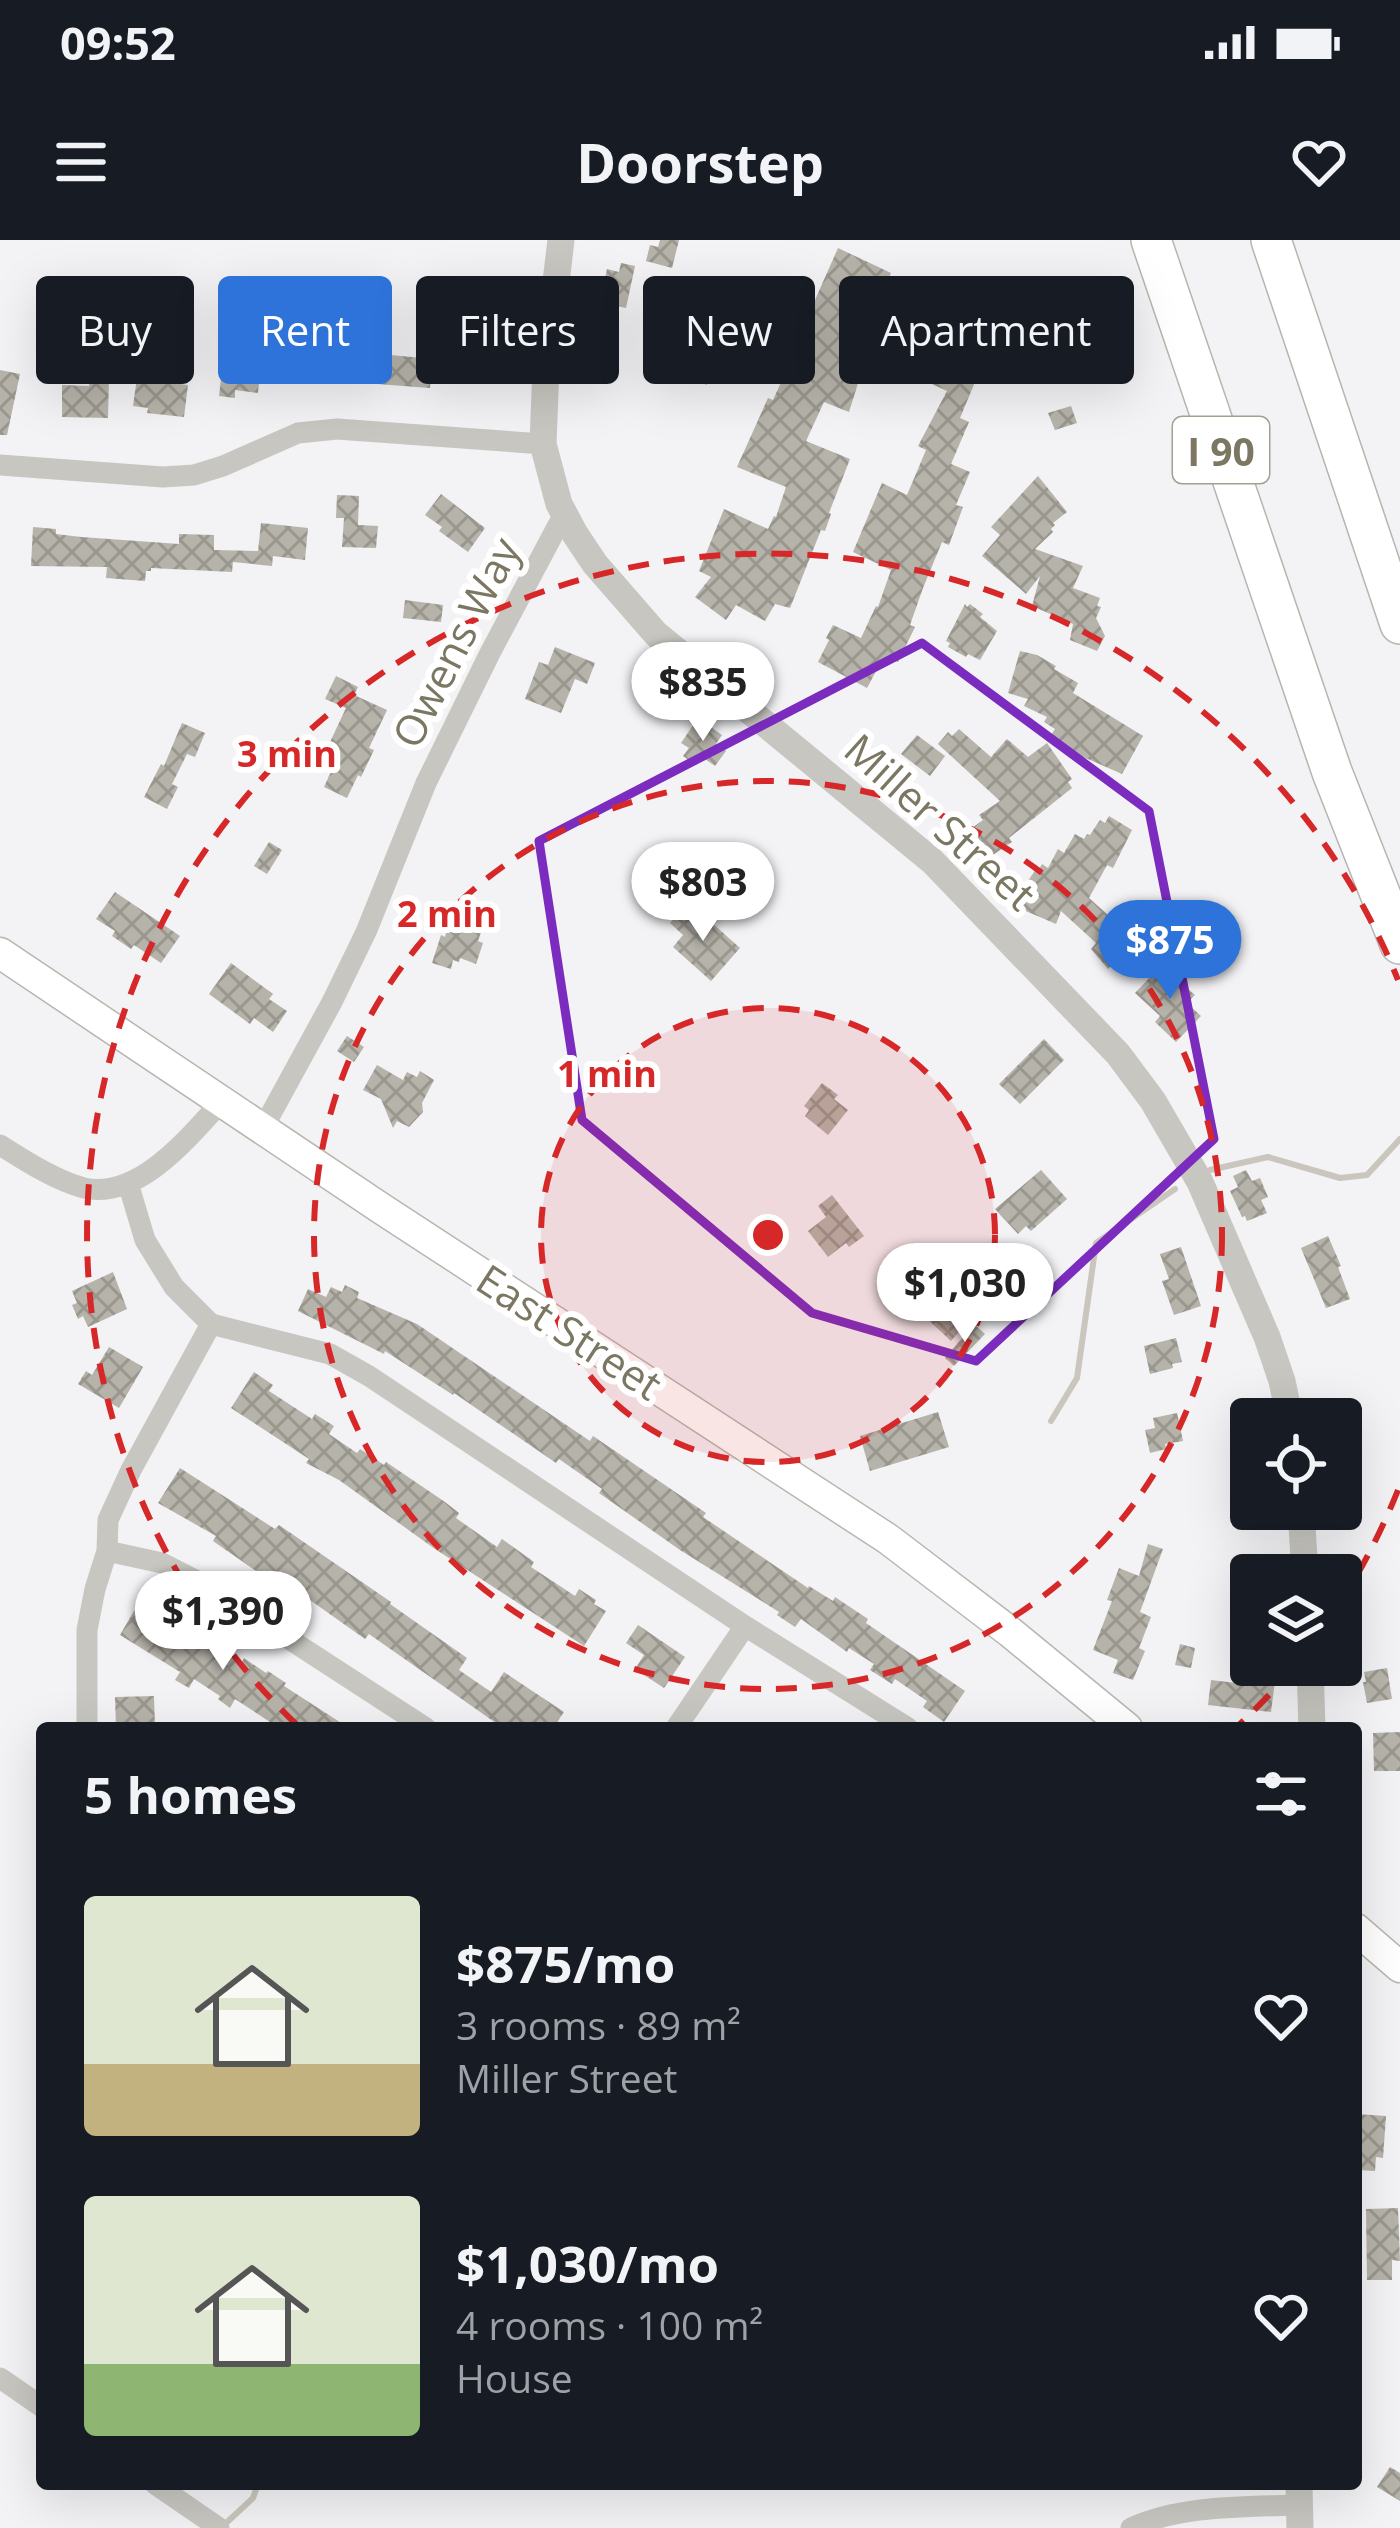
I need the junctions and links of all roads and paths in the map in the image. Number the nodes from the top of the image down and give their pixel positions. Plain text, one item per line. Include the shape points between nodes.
1 (562, 240) edge
2 (1150, 240) edge
3 (1271, 240) edge
4 (543, 444) junction
5 (0, 464) edge
6 (564, 514) junction
7 (1400, 624) edge
8 (1400, 944) edge
9 (0, 953) edge
10 (221, 1102) junction
11 (262, 1130) junction
12 (0, 1145) edge
13 (128, 1183) junction
14 (211, 1324) junction
15 (1285, 1398) edge
16 (107, 1552) junction
17 (745, 1626) junction
18 (1311, 1686) edge
19 (87, 1722) edge
20 (418, 1722) edge
21 (680, 1722) edge
22 (898, 1722) edge
23 (1120, 1722) edge
24 (1312, 1722) edge
25 (1362, 1933) edge
26 (1400, 1967) edge
27 (0, 2378) edge
28 (36, 2403) edge
29 (164, 2490) edge
30 (1299, 2506) edge
31 (209, 2522) edge
32 (1131, 2528) edge

1 - 4 street, Miller Street
2 - 8 highway, I 90 via 1331,772
3 - 7 highway, I 90
4 - 5 street via 337,429 298,434 194,475
4 - 6 street, Miller Street
6 - 11 street, Owens Way
6 - 15 street, Miller Street via 656,634 915,845 1118,1054 1199,1182 1267,1336
9 - 10 main road, East Street
10 - 11 main road, East Street
10 - 13 street via 174,1153
11 - 23 main road, East Street via 887,1539
12 - 13 street via 84,1188
13 - 14 street via 145,1240 174,1287
14 - 16 street via 108,1520
14 - 17 street via 330,1354 369,1376
16 - 19 street via 87,1630
16 - 20 street via 162,1563 209,1587
17 - 21 street
17 - 22 street
18 - 24 street
25 - 26 main road
27 - 28 street
29 - 31 street
30 - 32 street via 1228,2507

